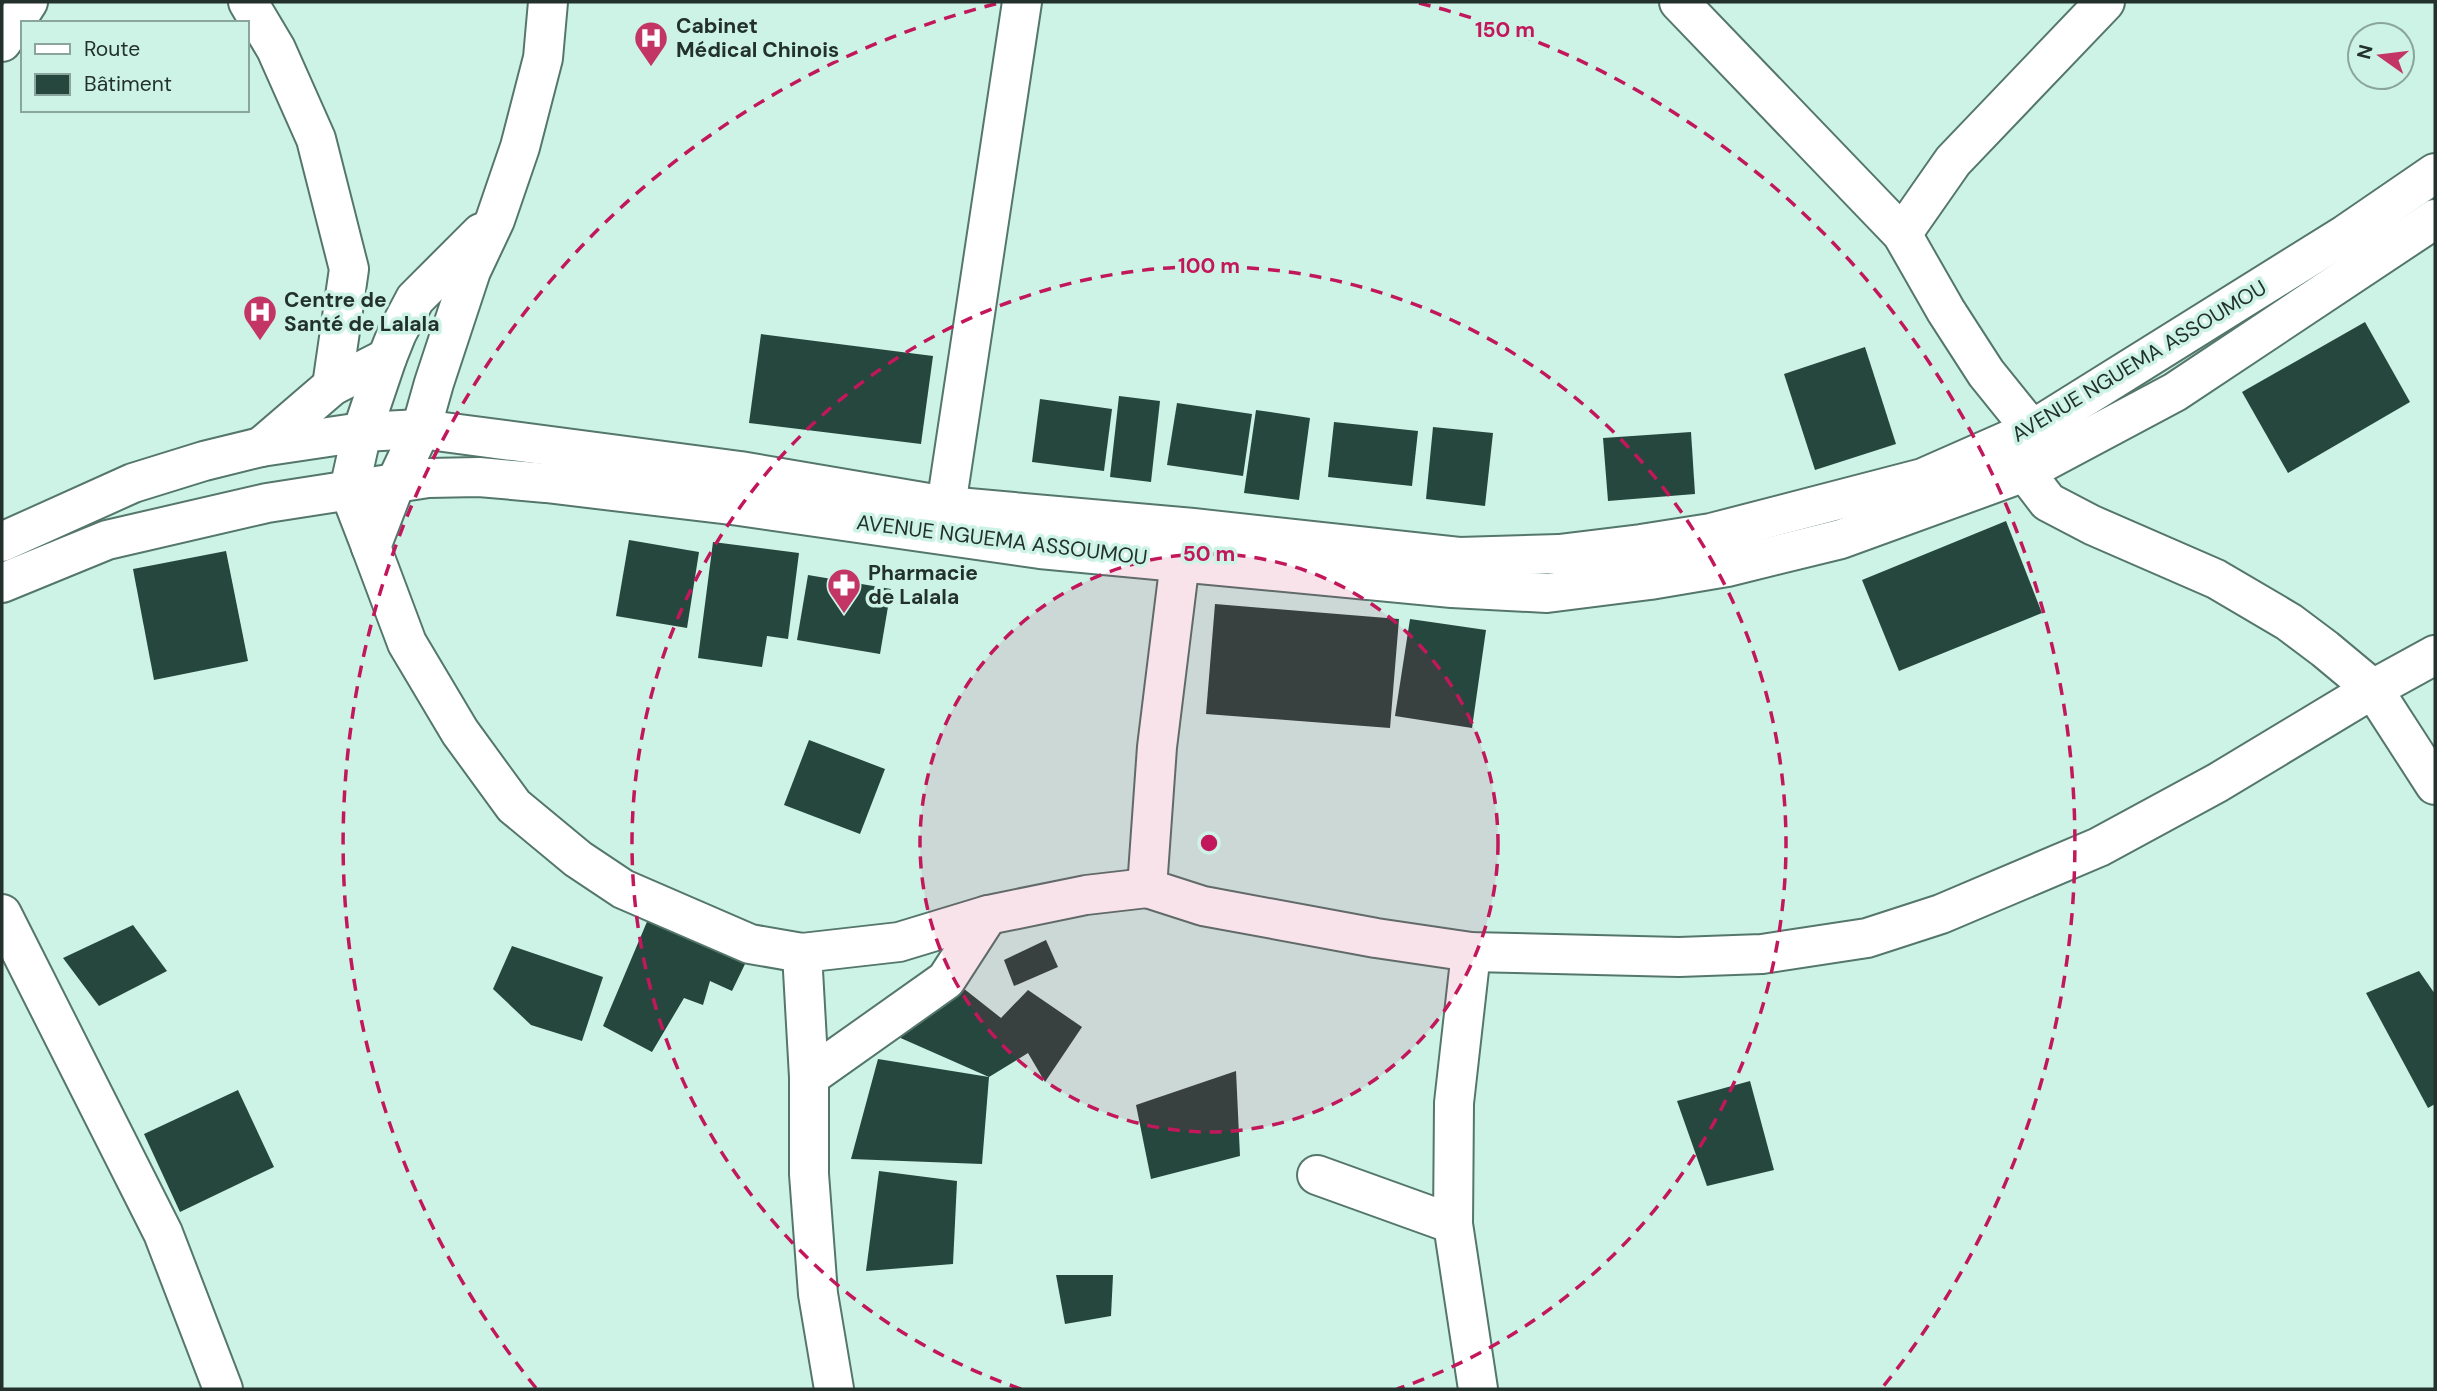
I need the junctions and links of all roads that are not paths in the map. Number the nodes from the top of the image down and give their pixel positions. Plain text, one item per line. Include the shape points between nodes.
1 (28, 2) edge
2 (248, 2) edge
3 (548, 2) edge
4 (1021, 2) edge
5 (1679, 2) edge
6 (2105, 2) edge
7 (2, 42) edge
8 (2435, 173) edge
9 (2435, 219) edge
10 (495, 220) junction
11 (1902, 234) junction
12 (387, 358) junction
13 (332, 386) junction
14 (421, 429) junction
15 (2032, 430) junction
16 (362, 432) junction
17 (261, 447) junction
18 (2025, 472) junction
19 (396, 482) junction
20 (740, 489) junction
21 (349, 490) junction
22 (946, 506) junction
23 (2, 542) edge
24 (371, 547) junction
25 (1180, 561) junction
26 (2, 583) edge
27 (2435, 655) edge
28 (2373, 689) junction
29 (2435, 785) edge
30 (1147, 888) junction
31 (2, 914) edge
32 (988, 915) junction
33 (1471, 952) junction
34 (802, 953) junction
35 (808, 1077) junction
36 (1317, 1175) dead end
37 (1453, 1224) junction
38 (223, 1389) edge
39 (834, 1389) edge
40 (1478, 1389) edge

1 - 7 street
2 - 13 street via 316,139 349,269
3 - 10 street via 543,58
4 - 22 street
5 - 11 street
6 - 11 street via 1953,162
8 - 15 street, AVENUE NGUEMA ASSOUMOU via 2346,234
9 - 18 street, AVENUE NGUEMA ASSOUMOU via 2175,391
10 - 12 street via 415,299
10 - 14 street via 471,271
11 - 15 street via 1986,373
12 - 13 street
12 - 16 street
13 - 17 street
14 - 16 street
14 - 19 street
14 - 20 street
15 - 22 street, AVENUE NGUEMA ASSOUMOU via 1923,478 1878,492 1711,533 1559,554 1459,557
16 - 17 street
16 - 21 street
17 - 23 street via 133,483
18 - 25 street, AVENUE NGUEMA ASSOUMOU via 1828,542 1727,567 1547,593
18 - 28 street via 2048,502 2216,579 2288,622
19 - 20 street via 479,477
19 - 21 street
19 - 24 street
20 - 22 street, AVENUE NGUEMA ASSOUMOU
20 - 25 street, AVENUE NGUEMA ASSOUMOU via 1040,549
21 - 24 street
21 - 26 street via 267,503 107,540
24 - 34 street via 407,643 460,732 514,807 623,889 750,944
25 - 30 street via 1157,747
27 - 28 street
28 - 29 street
28 - 33 street via 2217,783 2099,847 1941,914 1867,938 1762,954 1679,957
30 - 32 street
30 - 33 street via 1203,906
31 - 38 street via 163,1233
32 - 34 street via 899,942
32 - 35 street via 946,981
33 - 37 street via 1454,1103
34 - 35 street
35 - 39 street via 818,1294
36 - 37 street
37 - 40 street

